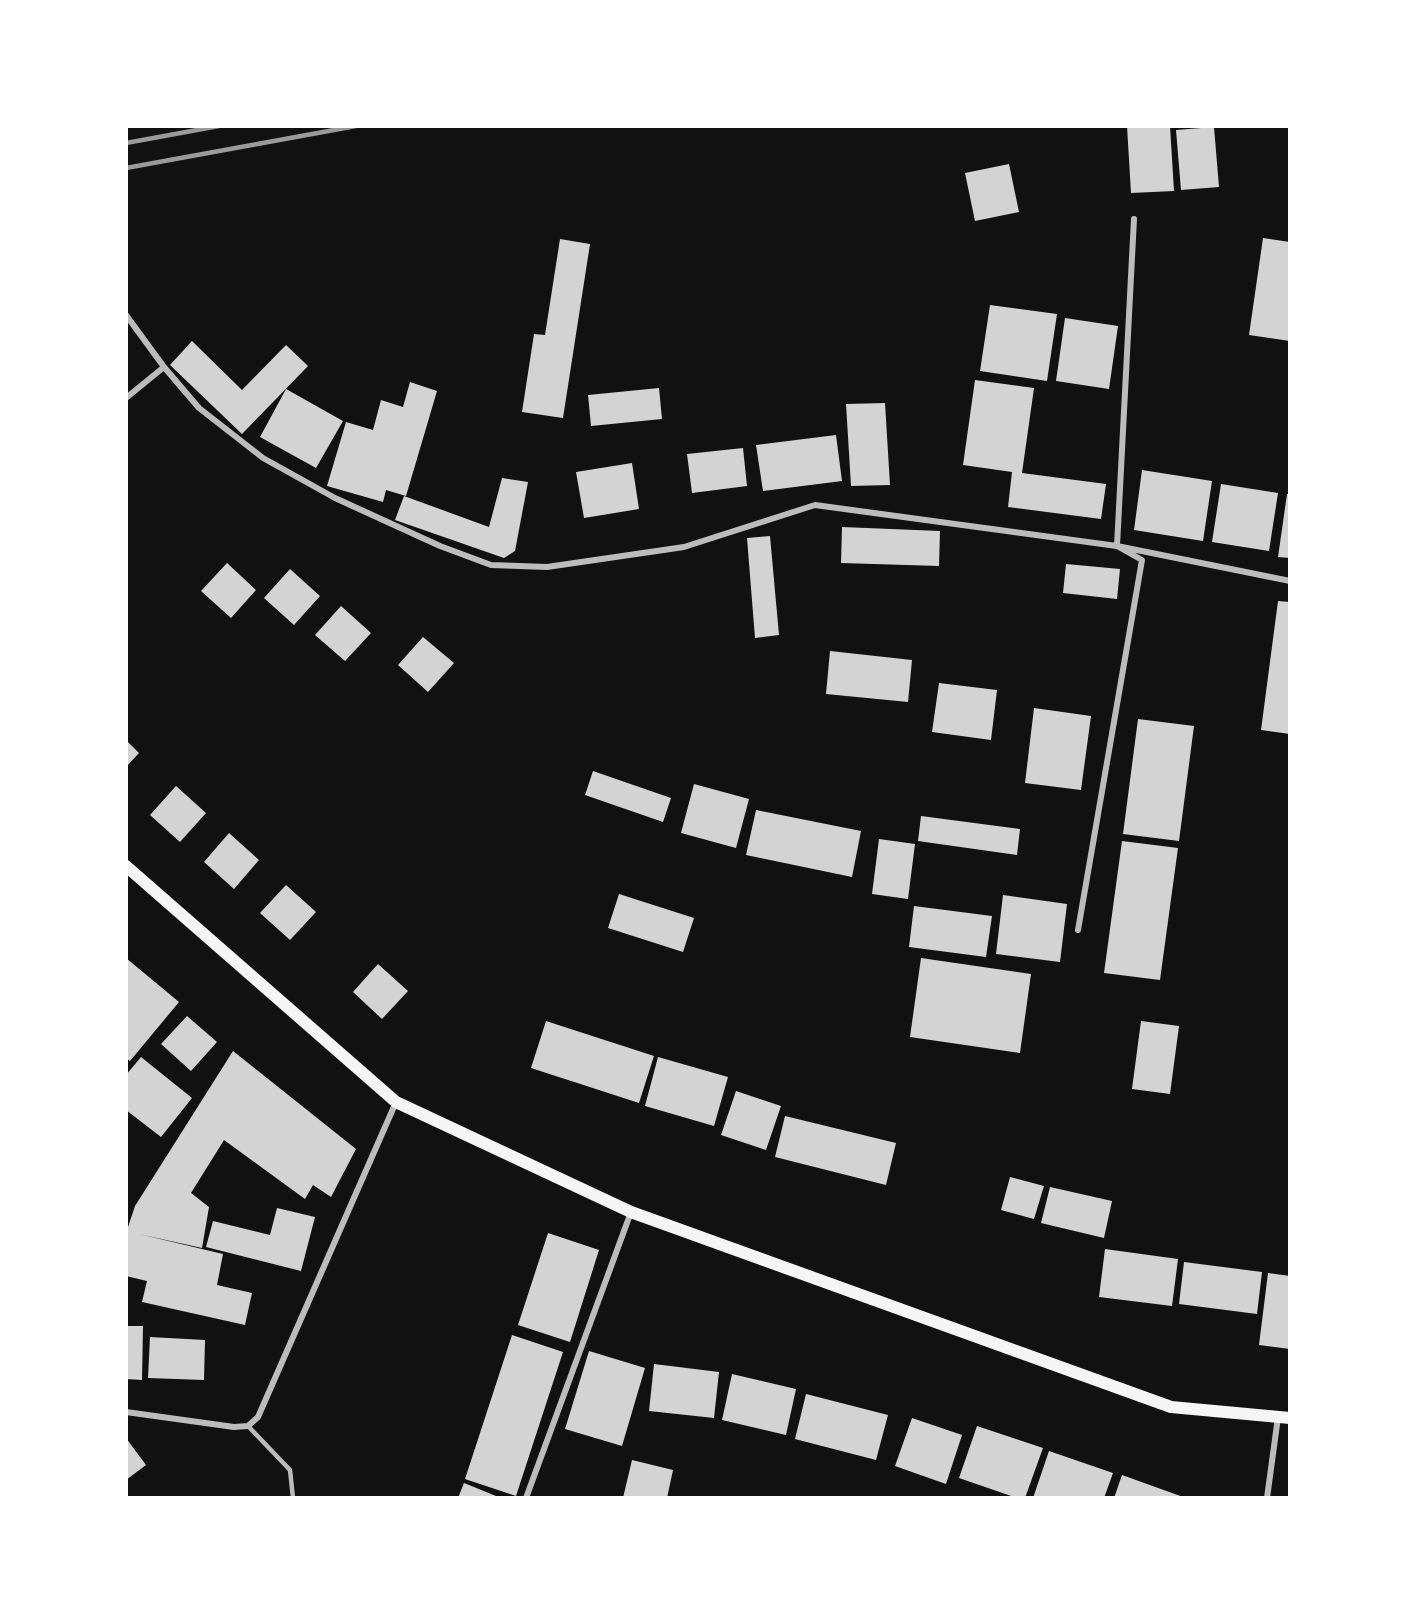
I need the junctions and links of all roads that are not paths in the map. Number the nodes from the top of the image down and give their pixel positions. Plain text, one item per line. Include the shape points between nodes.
1 (1134, 219) dead end
2 (126, 315) edge
3 (164, 367) junction
4 (126, 398) edge
5 (1117, 546) junction
6 (1290, 581) edge
7 (126, 866) edge
8 (1078, 930) dead end
9 (396, 1102) junction
10 (631, 1212) junction
11 (126, 1412) edge
12 (1284, 1418) edge
13 (248, 1426) junction
14 (293, 1498) edge
15 (526, 1498) edge
16 (1267, 1498) edge

1 - 5 street
2 - 3 street
3 - 4 street
3 - 5 street via 198,408 263,458 335,498 491,566 547,567 684,547 815,505
5 - 6 street
5 - 8 street via 1142,560
7 - 9 main road
9 - 10 main road
9 - 13 street via 258,1417
10 - 12 main road via 1171,1407
10 - 15 street
11 - 13 street
12 - 16 street
13 - 14 lane via 290,1470

